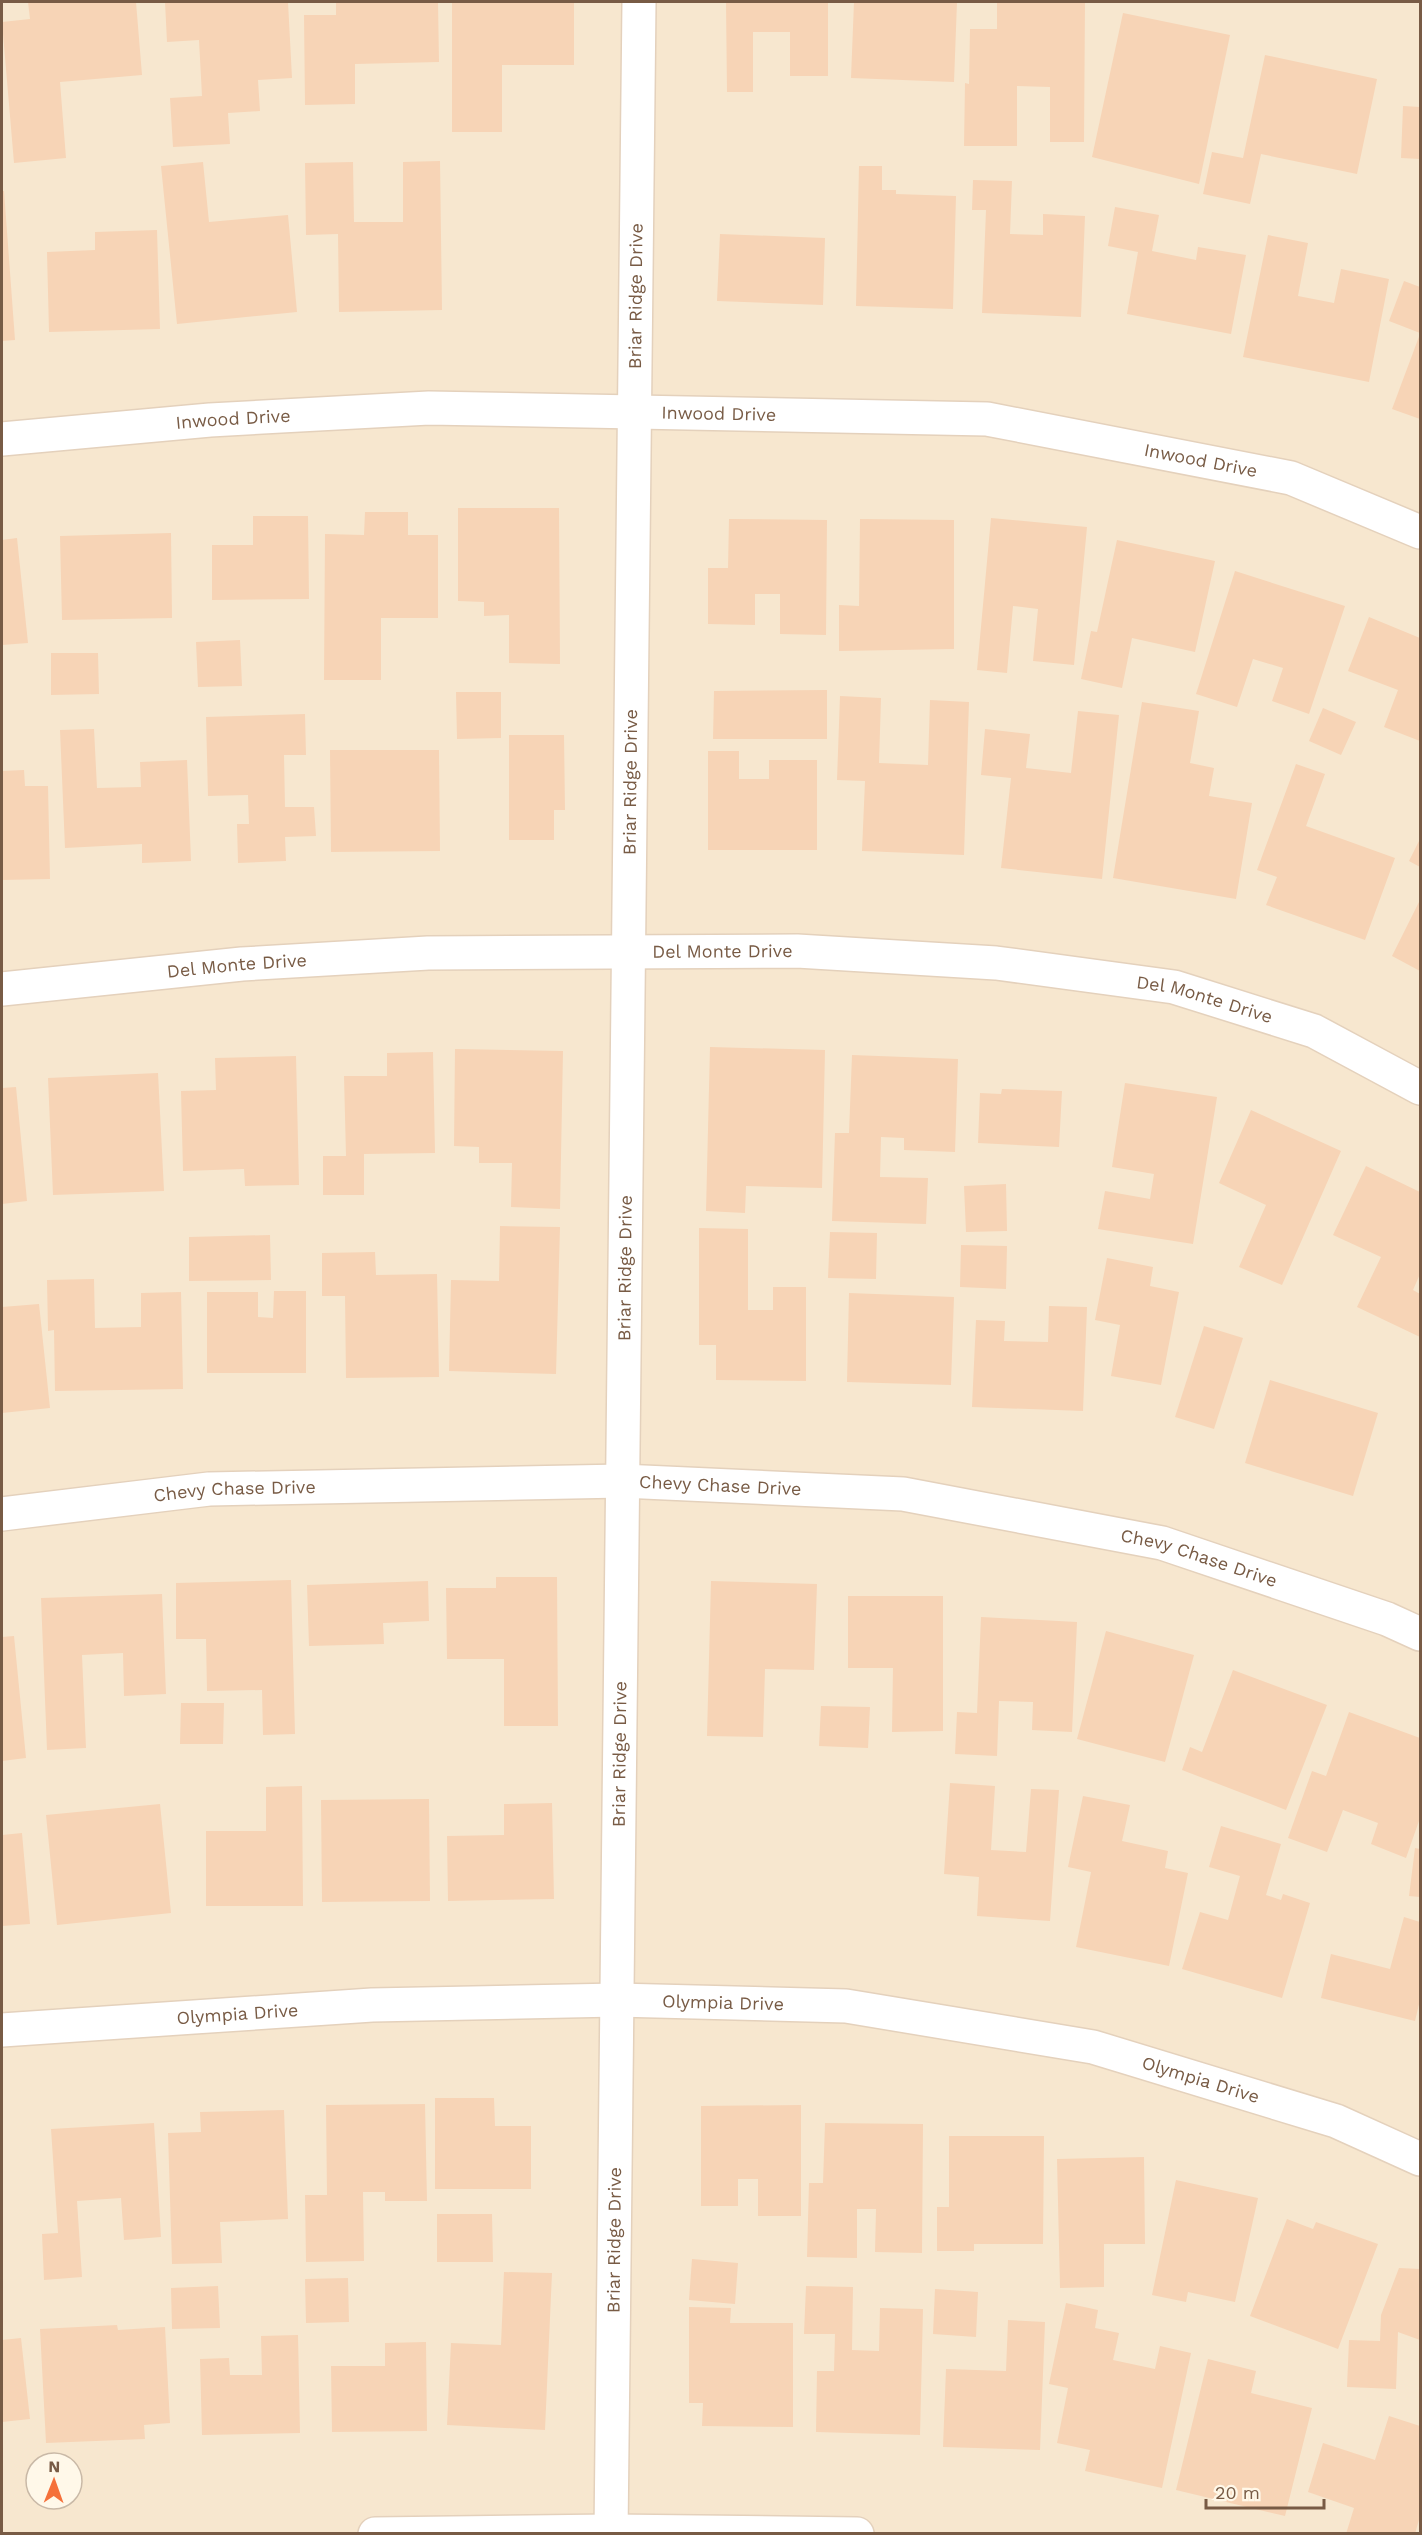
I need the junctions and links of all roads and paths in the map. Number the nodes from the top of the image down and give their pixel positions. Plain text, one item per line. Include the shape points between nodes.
1 (639, 2) edge
2 (634, 411) junction
3 (2, 439) edge
4 (1420, 532) edge
5 (628, 952) junction
6 (2, 989) edge
7 (1420, 1088) edge
8 (622, 1481) junction
9 (2, 1514) edge
10 (1420, 1634) edge
11 (617, 2000) junction
12 (2, 2030) edge
13 (1420, 2159) edge
14 (611, 2532) edge
15 (375, 2534) edge
16 (857, 2534) edge

1 - 2 street, Briar Ridge Drive
2 - 3 street, Inwood Drive via 429,408 210,420
2 - 4 street, Inwood Drive via 987,418 1291,478
2 - 5 street, Briar Ridge Drive
5 - 6 street, Del Monte Drive via 428,953 242,964
5 - 7 street, Del Monte Drive via 797,951 996,963 1174,987 1314,1031
5 - 8 street, Briar Ridge Drive
8 - 9 street, Chevy Chase Drive via 209,1489
8 - 10 street, Chevy Chase Drive via 903,1494 1150,1541 1387,1619
8 - 11 street, Briar Ridge Drive
11 - 12 street, Olympia Drive via 372,2005
11 - 13 street, Olympia Drive via 846,2006 1093,2047 1336,2121
11 - 14 street, Briar Ridge Drive
14 - 15 street
14 - 16 street

